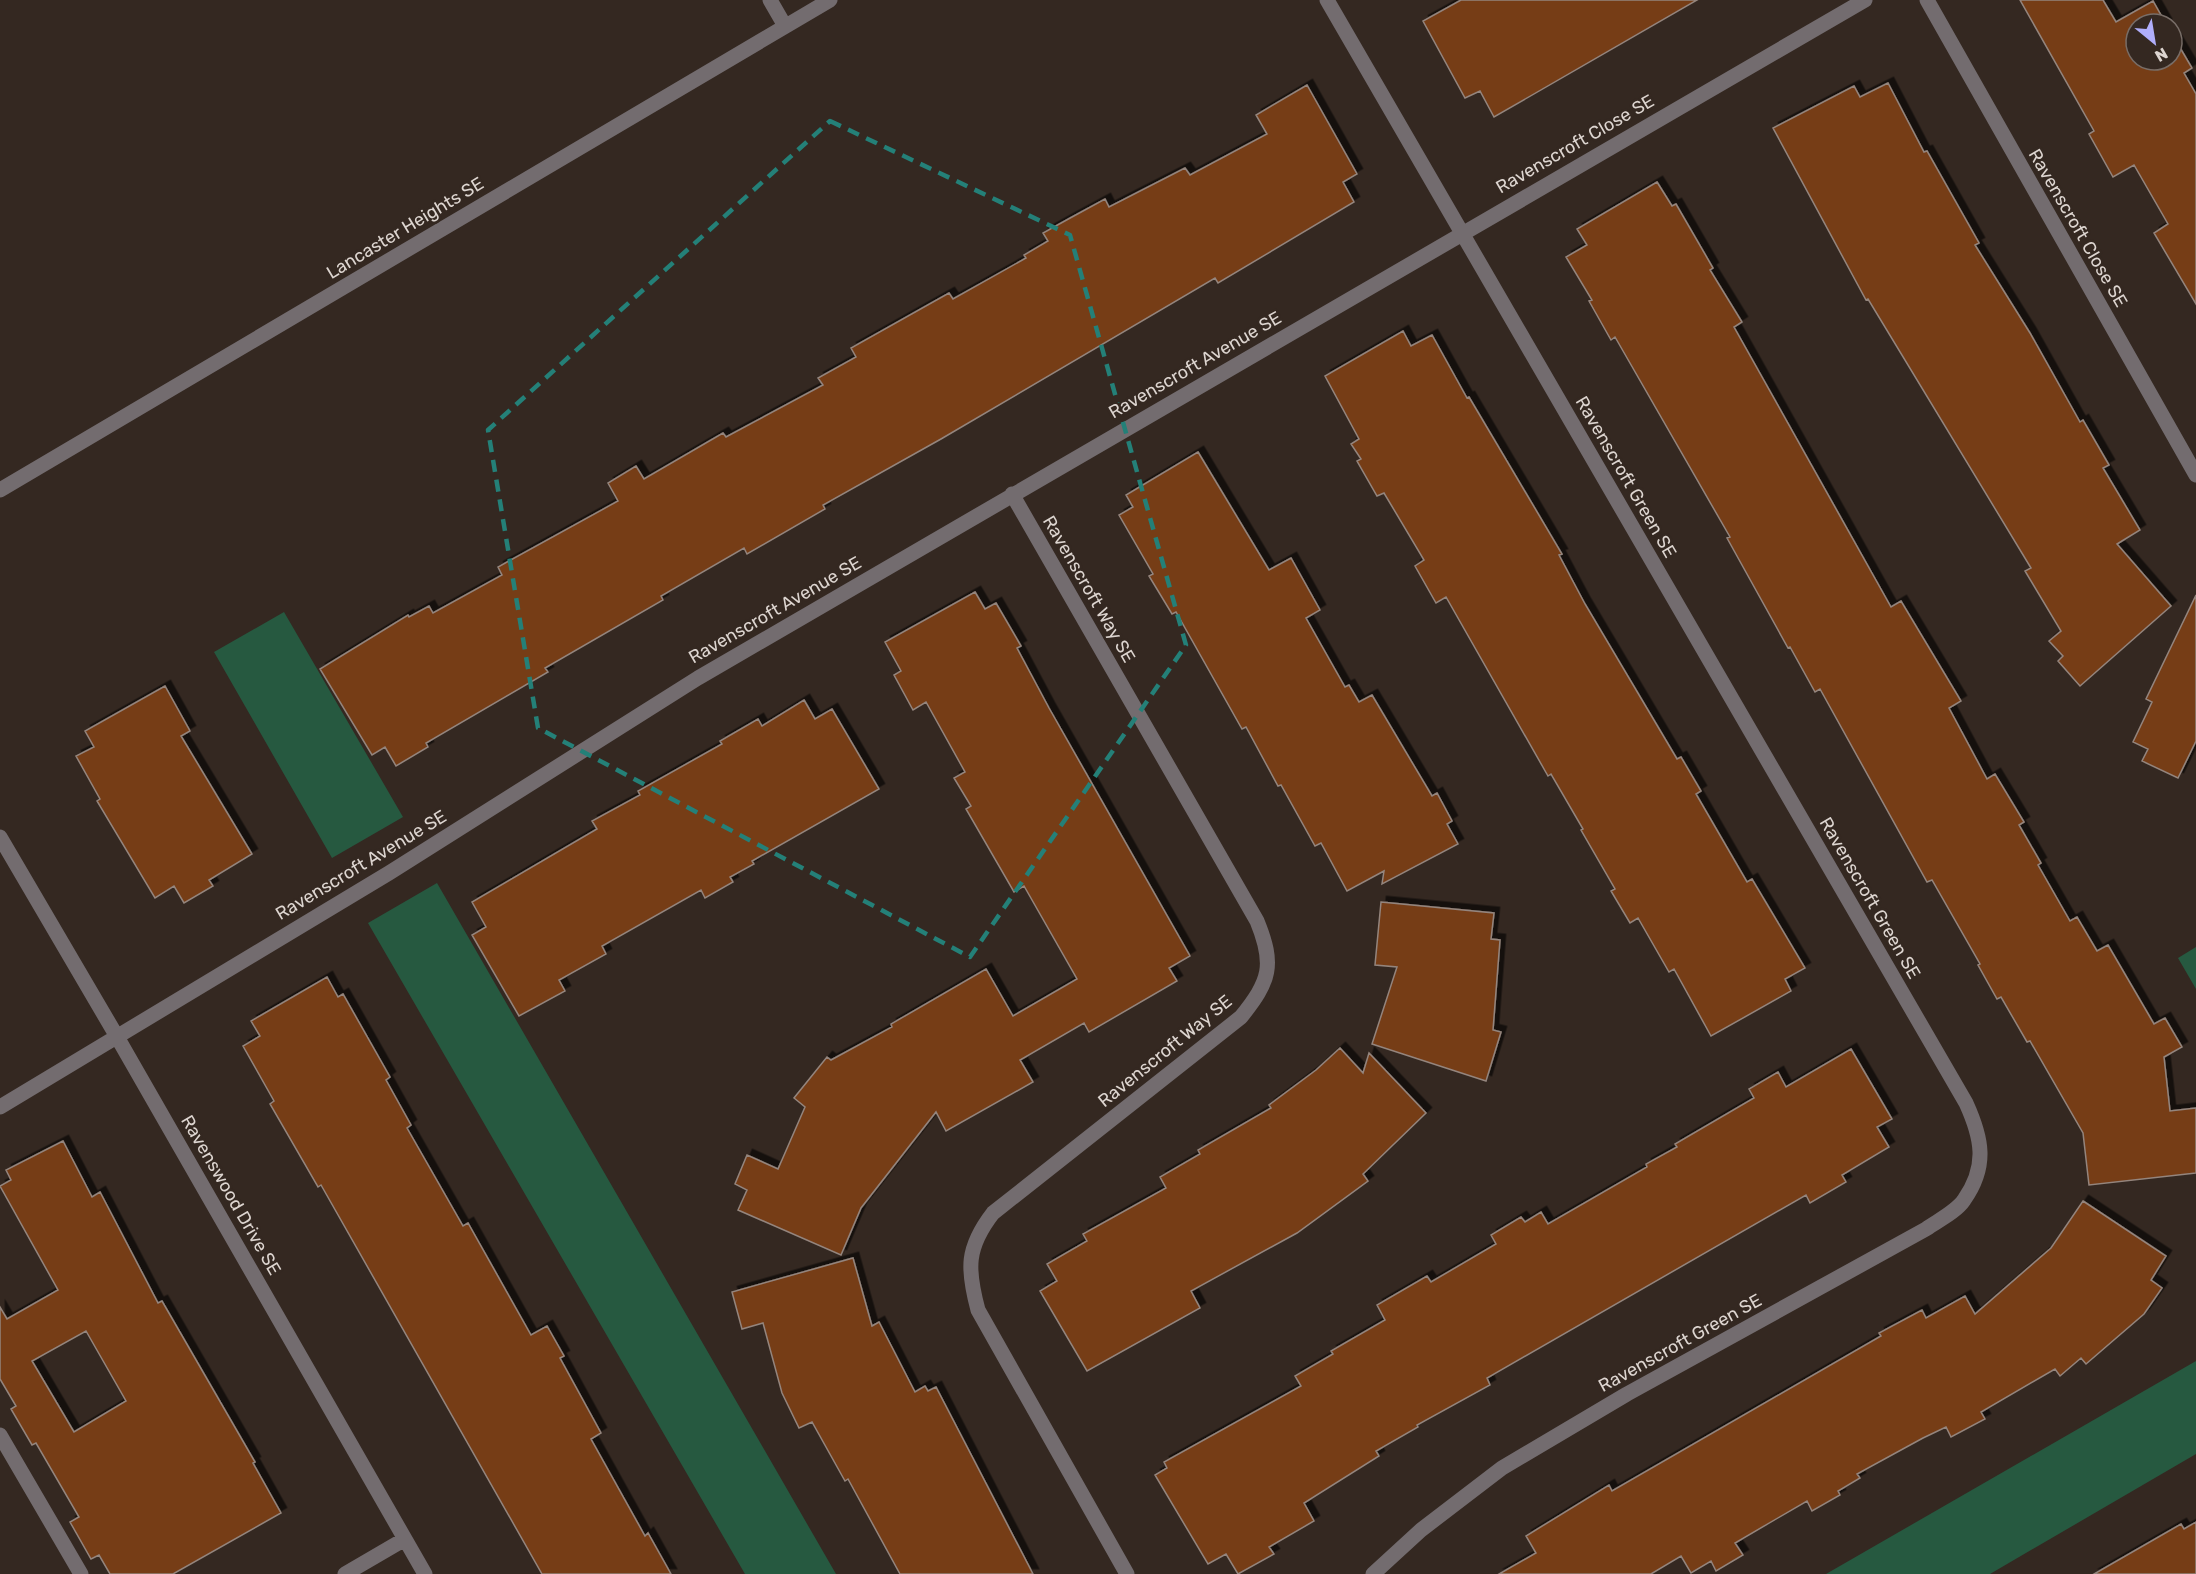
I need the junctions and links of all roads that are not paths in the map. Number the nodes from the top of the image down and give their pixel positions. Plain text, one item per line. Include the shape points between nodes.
1 (770, 0) edge
2 (830, 0) edge
3 (1327, 0) edge
4 (1865, 0) edge
5 (1927, 0) edge
6 (785, 26) junction
7 (1461, 232) junction
8 (2196, 475) edge
9 (0, 490) edge
10 (1012, 494) junction
11 (0, 837) edge
12 (117, 1035) junction
13 (0, 1107) edge
14 (0, 1435) edge
15 (5, 1456) edge
16 (405, 1539) junction
17 (81, 1574) edge
18 (345, 1574) edge
19 (425, 1574) edge
20 (1127, 1574) edge
21 (1373, 1574) edge

1 - 6 street
2 - 6 street, Lancaster Heights SE
3 - 7 street, Ravenscroft Green SE
4 - 7 street, Ravenscroft Close SE
5 - 8 street, Ravenscroft Close SE
6 - 9 street, Lancaster Heights SE
7 - 10 street, Ravenscroft Avenue SE
7 - 21 street, Ravenscroft Green SE via 1966,1103 1979,1131 1981,1164 1963,1202 1926,1229 1627,1394 1502,1468 1421,1530
10 - 12 street, Ravenscroft Avenue SE via 698,678 388,873
10 - 20 street, Ravenscroft Way SE via 1267,944 1268,970 1262,991 1241,1017 993,1213 977,1234 970,1257 970,1282 978,1310
11 - 12 street, Ravenswood Drive SE
12 - 13 street, Ravenscroft Avenue SE
12 - 16 street, Ravenswood Drive SE
14 - 15 street
15 - 17 street
16 - 18 street
16 - 19 street, Ravenswood Drive SE

